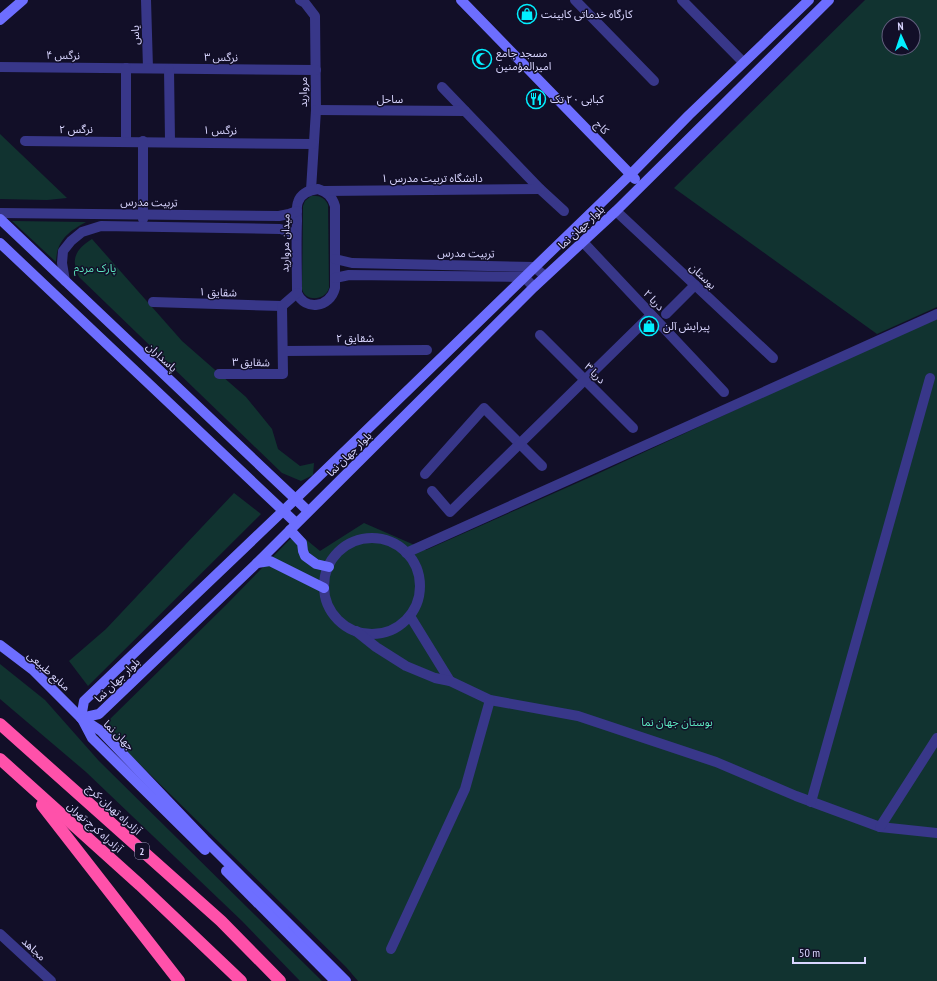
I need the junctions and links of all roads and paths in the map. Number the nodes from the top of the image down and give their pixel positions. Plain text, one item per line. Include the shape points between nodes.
1 (23, 0) edge
2 (146, 0) edge
3 (300, 0) edge
4 (461, 0) edge
5 (575, 0) edge
6 (682, 0) edge
7 (809, 0) edge
8 (829, 0) edge
9 (0, 20) edge
10 (743, 62) junction
11 (0, 67) edge
12 (126, 68) junction
13 (148, 68) junction
14 (169, 68) junction
15 (316, 70) junction
16 (654, 81) dead end
17 (442, 87) dead end
18 (316, 110) junction
19 (465, 111) junction
20 (26, 141) dead end
21 (126, 141) junction
22 (143, 141) junction
23 (170, 142) junction
24 (313, 144) junction
25 (631, 174) junction
26 (642, 185) junction
27 (540, 189) junction
28 (311, 190) junction
29 (324, 191) junction
30 (297, 211) junction
31 (564, 211) dead end
32 (616, 211) junction
33 (0, 213) edge
34 (143, 214) junction
35 (0, 219) edge
36 (142, 227) junction
37 (296, 236) junction
38 (583, 242) junction
39 (0, 243) edge
40 (335, 259) junction
41 (534, 267) junction
42 (545, 276) junction
43 (524, 277) junction
44 (335, 278) junction
45 (65, 281) junction
46 (534, 286) junction
47 (695, 286) junction
48 (297, 293) junction
49 (154, 302) dead end
50 (282, 306) junction
51 (666, 314) dead end
52 (937, 314) edge
53 (651, 315) junction
54 (121, 335) junction
55 (540, 335) dead end
56 (109, 346) junction
57 (427, 350) dead end
58 (283, 351) junction
59 (773, 358) dead end
60 (219, 374) dead end
61 (930, 378) dead end
62 (585, 379) junction
63 (724, 392) dead end
64 (633, 428) dead end
65 (520, 444) junction
66 (542, 466) dead end
67 (425, 474) dead end
68 (432, 491) dead end
69 (295, 499) junction
70 (283, 511) junction
71 (308, 512) junction
72 (293, 526) junction
73 (406, 553) junction
74 (257, 563) junction
75 (329, 567) junction
76 (324, 588) junction
77 (410, 616) junction
78 (356, 631) junction
79 (0, 644) edge
80 (450, 681) junction
81 (490, 700) junction
82 (81, 718) junction
83 (0, 724) edge
84 (937, 738) edge
85 (0, 759) edge
86 (24, 782) junction
87 (811, 802) junction
88 (880, 827) junction
89 (937, 833) edge
90 (0, 934) edge
91 (391, 949) dead end
92 (51, 981) edge
93 (179, 981) edge
94 (241, 981) edge
95 (280, 981) edge
96 (335, 981) edge
97 (346, 981) edge

1 - 9 street
2 - 13 street, یاس
3 - 15 street, مروارید via 315,16
4 - 25 street, کاج
5 - 16 street
6 - 10 street
7 - 10 street, بلوار جهان نما
8 - 26 street, بلوار جهان نما
10 - 25 street, بلوار جهان نما
11 - 12 street, نرگس ۴
12 - 13 street, نرگس ۳
12 - 21 street
13 - 14 street, نرگس ۳
14 - 15 street, نرگس ۳
14 - 23 street
15 - 18 street, مروارید
17 - 19 street
18 - 19 street, ساحل
18 - 24 street, مروارید
19 - 27 street
20 - 21 street, نرگس ۲
21 - 22 street, نرگس ۱
22 - 23 street, نرگس ۱
22 - 34 street
23 - 24 street, نرگس ۱
24 - 28 street, مروارید
25 - 26 street, کاج
25 - 41 street, بلوار جهان نما
26 - 32 street, بلوار جهان نما
27 - 29 street, ۱ دانشگاه تربیت مدرس
27 - 31 street
28 - 29 street
28 - 30 street, میدان مروارید via 301,197
29 - 40 street via 329,194 335,206
30 - 34 street, تربیت مدرس via 280,216
30 - 37 street, میدان مروارید
32 - 38 street, بلوار جهان نما
32 - 47 street, بوستان
33 - 34 street, تربیت مدرس
34 - 36 street
35 - 45 street, پاسداران
36 - 37 street via 280,229
36 - 45 street via 101,226 82,232 63,251
37 - 48 street, میدان مروارید
38 - 42 street, بلوار جهان نما
38 - 53 street, دریا ۲
39 - 56 street
40 - 41 street, تربیت مدرس via 352,263
40 - 44 street
41 - 42 street
41 - 43 street, بلوار جهان نما
42 - 46 street, بلوار جهان نما
43 - 44 street, تربیت مدرس via 349,275
43 - 46 street
43 - 69 street, بلوار جهان نما
44 - 48 street via 334,294 321,304 309,304 299,298
45 - 54 street, پاسداران
46 - 71 street, بلوار جهان نما
47 - 51 street
47 - 59 street, بوستان
48 - 50 street
49 - 50 street, شقایق ۱
50 - 58 street
52 - 73 street
53 - 62 street
53 - 63 street, دریا ۲
54 - 56 street
54 - 69 street, پاسداران
55 - 62 street, دریا ۳
56 - 70 street
57 - 58 street, شقایق ۲
58 - 60 street, شقایق ۳ via 283,374
61 - 87 street
62 - 64 street, دریا ۳
62 - 65 street
65 - 66 street
65 - 67 street via 484,408
65 - 68 street via 450,512
69 - 70 street, بلوار جهان نما
69 - 71 street, پاسداران
70 - 72 street
70 - 82 street, بلوار جهان نما via 84,701
71 - 72 street, بلوار جهان نما
72 - 74 street, بلوار جهان نما
72 - 75 street via 302,543 305,556 316,564
73 - 75 street via 384,540 357,541 336,556
73 - 77 street via 419,577 420,591 417,604
74 - 76 street via 270,560
74 - 82 street, بلوار جهان نما via 99,714
75 - 76 street
76 - 78 street via 327,602 334,614 343,625
77 - 78 street via 399,626 385,632 370,634
77 - 80 street
78 - 80 street via 406,666 435,678
79 - 82 street, منابع طبیعی via 33,670
80 - 81 street
81 - 87 street via 578,716 716,762
81 - 91 street via 466,789
82 - 96 street, جهان نما via 92,738
82 - 97 street, جهان نما via 101,731 205,840
83 - 95 highway, آزادراه تهران-کرج / 2 via 220,921
84 - 88 street
85 - 86 highway, آزادراه کرج-تهران / 2
86 - 93 highway
86 - 94 highway, آزادراه کرج-تهران / 2 via 140,885
87 - 88 street
88 - 89 street
90 - 92 street, مجاهد

